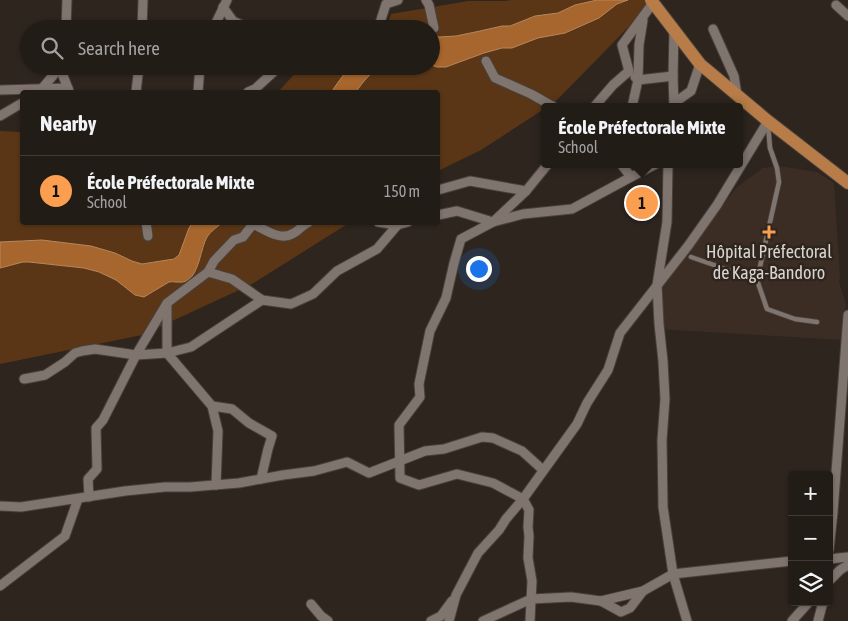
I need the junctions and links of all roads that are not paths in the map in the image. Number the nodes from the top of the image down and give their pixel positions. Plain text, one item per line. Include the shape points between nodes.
1 (67, 0) edge
2 (143, 0) edge
3 (398, 0) edge
4 (652, 1) edge
5 (429, 2) edge
6 (225, 4) edge
7 (836, 5) dead end
8 (848, 16) edge
9 (643, 17) junction
10 (66, 20) edge
11 (142, 20) edge
12 (217, 20) edge
13 (233, 20) edge
14 (381, 20) edge
15 (432, 20) edge
16 (713, 29) dead end
17 (674, 30) junction
18 (486, 61) dead end
19 (700, 64) junction
20 (629, 71) junction
21 (53, 75) edge
22 (63, 75) edge
23 (138, 75) edge
24 (199, 75) edge
25 (270, 75) edge
26 (673, 76) junction
27 (638, 80) junction
28 (0, 90) edge
29 (40, 90) edge
30 (68, 90) edge
31 (136, 90) edge
32 (198, 90) edge
33 (253, 90) edge
34 (737, 95) junction
35 (547, 103) edge
36 (597, 103) edge
37 (633, 103) edge
38 (674, 103) edge
39 (676, 103) edge
40 (20, 104) edge
41 (0, 116) edge
42 (768, 122) junction
43 (743, 163) edge
44 (545, 168) edge
45 (624, 168) edge
46 (648, 168) edge
47 (668, 168) edge
48 (740, 168) edge
49 (631, 177) junction
50 (847, 180) edge
51 (440, 189) edge
52 (526, 191) junction
53 (440, 215) edge
54 (493, 222) junction
55 (146, 225) edge
56 (252, 225) edge
57 (255, 225) edge
58 (303, 225) edge
59 (397, 225) edge
60 (148, 236) dead end
61 (691, 257) dead end
62 (208, 272) junction
63 (757, 280) junction
64 (657, 285) junction
65 (262, 300) junction
66 (167, 303) junction
67 (848, 315) edge
68 (817, 322) dead end
69 (167, 354) junction
70 (136, 355) junction
71 (24, 379) dead end
72 (212, 406) junction
73 (400, 460) junction
74 (543, 470) junction
75 (261, 479) junction
76 (216, 485) junction
77 (89, 497) junction
78 (78, 499) junction
79 (523, 499) junction
80 (0, 506) edge
81 (833, 516) edge
82 (848, 557) edge
83 (833, 559) edge
84 (788, 561) edge
85 (848, 565) edge
86 (673, 574) junction
87 (833, 577) edge
88 (0, 586) edge
89 (642, 591) junction
90 (531, 599) junction
91 (601, 601) junction
92 (311, 604) dead end
93 (805, 606) edge
94 (822, 606) edge
95 (446, 618) edge
96 (328, 621) edge
97 (431, 621) edge
98 (483, 621) edge
99 (530, 621) edge
100 (688, 621) edge
101 (792, 621) edge
102 (818, 621) edge

1 - 10 street
2 - 11 street
3 - 14 street via 386,4
4 - 9 street
4 - 17 main road
5 - 15 street
6 - 12 street
6 - 13 street
7 - 8 street
9 - 20 street via 622,45
9 - 27 street
16 - 34 street via 734,76
17 - 19 main road
17 - 26 street
18 - 35 street via 495,78
19 - 34 main road
19 - 39 street via 691,91
20 - 27 street
20 - 36 street
21 - 29 street
22 - 30 street
23 - 31 street
24 - 32 street
25 - 33 street
26 - 27 street
26 - 38 street
27 - 37 street
28 - 29 street
29 - 30 street
34 - 42 main road
40 - 41 street
42 - 43 street
42 - 50 main road
42 - 63 lane via 778,182
44 - 52 street
45 - 49 street
46 - 49 street
47 - 64 street via 667,222
48 - 64 street via 717,205
49 - 54 street via 572,209 523,214
51 - 52 street via 470,181
52 - 54 street
53 - 54 street via 457,211
54 - 73 street via 461,239 446,298 430,331 419,384 420,397 399,425
55 - 60 street
56 - 62 street via 214,261
57 - 58 street via 280,237 292,235
59 - 65 street via 377,248 337,271 313,294 291,304
61 - 63 lane
62 - 65 street via 232,278
62 - 66 street
63 - 68 lane via 767,309 795,319
64 - 74 street via 620,333 608,370 577,424
64 - 86 street via 665,399 663,507
65 - 69 street via 191,347
66 - 69 street
66 - 70 street
67 - 81 street
69 - 70 street
69 - 72 street
70 - 71 street via 95,349 82,351 45,375
70 - 77 street via 96,428 97,468 88,479
72 - 75 street via 232,409 272,436
72 - 76 street via 218,431
73 - 74 street via 482,437 493,438 522,451
73 - 75 street via 369,473 347,462
73 - 79 street via 400,478 419,485 457,474 493,483
74 - 79 street
75 - 76 street
76 - 77 street via 165,487
77 - 78 street
78 - 80 street via 22,507
78 - 88 street via 65,536
79 - 90 street via 529,510
79 - 95 street via 478,553
82 - 83 street
84 - 86 street
85 - 87 street
86 - 89 street
86 - 100 street
89 - 91 street
89 - 91 street via 630,608 621,612
90 - 91 street via 571,597
90 - 98 street
90 - 99 street
92 - 96 street
93 - 101 street
94 - 102 street
95 - 97 street

